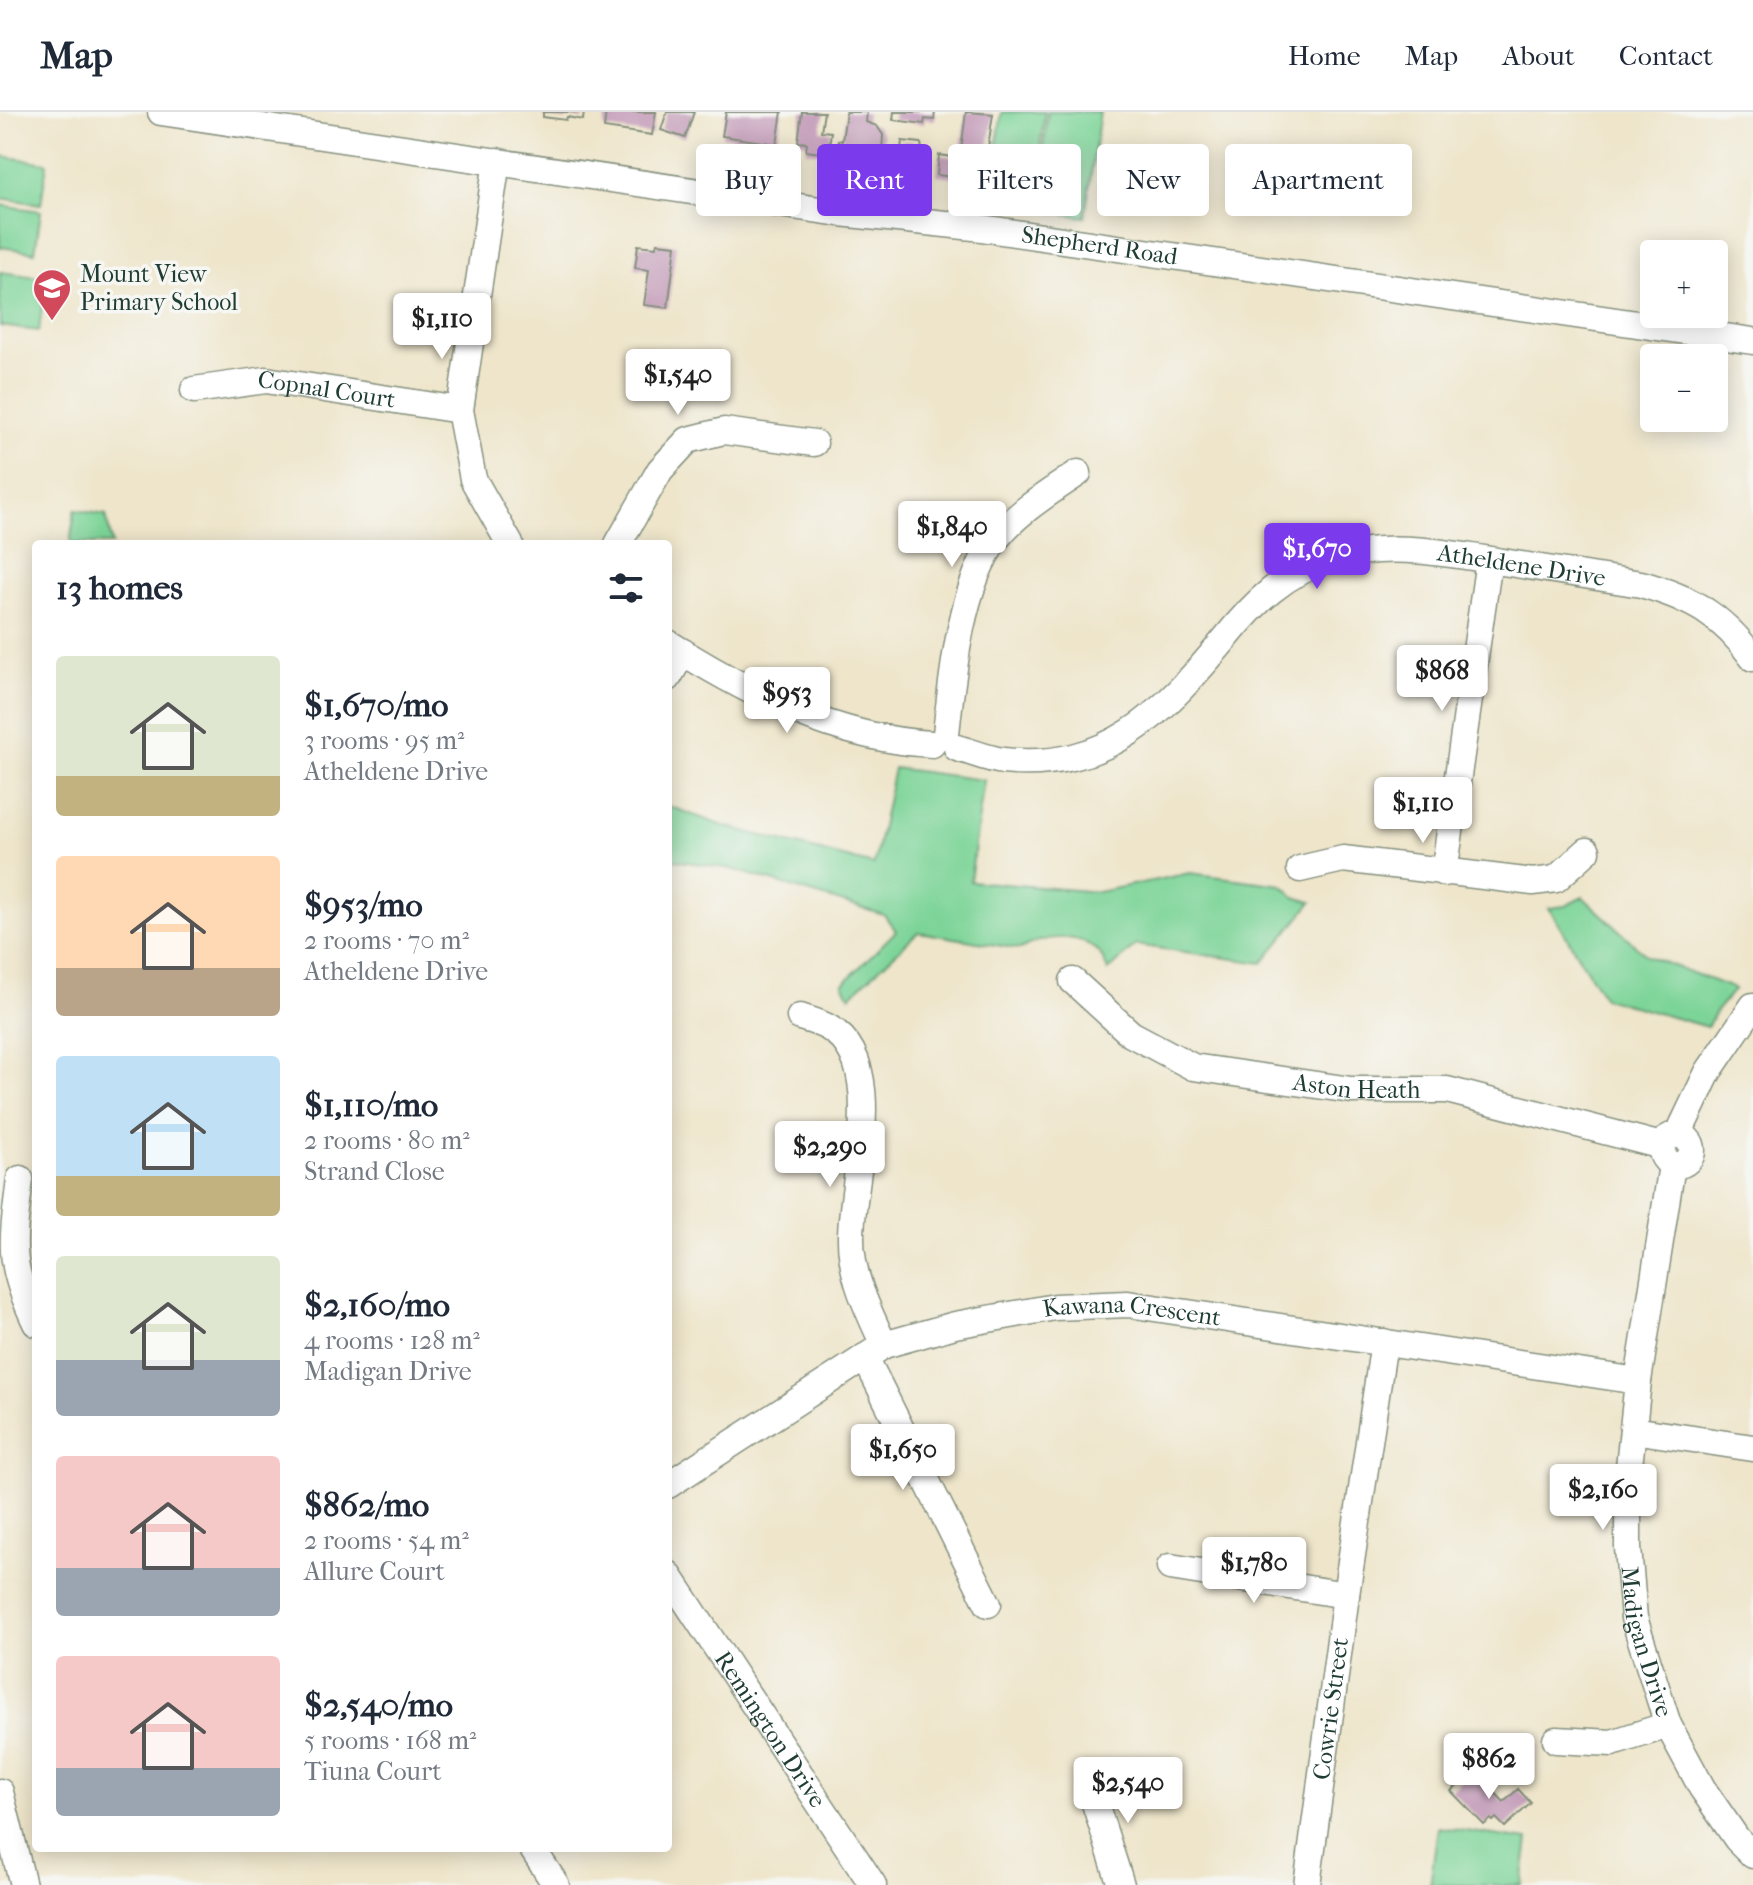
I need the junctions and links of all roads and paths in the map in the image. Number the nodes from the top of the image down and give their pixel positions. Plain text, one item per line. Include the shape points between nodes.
1 (161, 112) edge
2 (327, 124) edge
3 (497, 161) junction
4 (1753, 341) edge
5 (194, 390) dead end
6 (460, 410) junction
7 (814, 443) dead end
8 (1078, 473) dead end
9 (506, 540) edge
10 (620, 540) edge
11 (1489, 560) junction
12 (676, 648) edge
13 (1753, 658) edge
14 (945, 742) junction
15 (1587, 851) dead end
16 (1300, 869) dead end
17 (1444, 873) junction
18 (1073, 981) dead end
19 (1753, 1006) edge
20 (800, 1017) dead end
21 (1670, 1149) junction
22 (19, 1179) edge
23 (32, 1314) edge
24 (1384, 1342) junction
25 (874, 1351) junction
26 (1638, 1381) junction
27 (1633, 1430) junction
28 (1753, 1448) edge
29 (672, 1482) edge
30 (1170, 1567) dead end
31 (672, 1580) edge
32 (1346, 1595) junction
33 (988, 1604) dead end
34 (1668, 1725) junction
35 (1556, 1740) dead end
36 (1088, 1781) dead end
37 (0, 1792) edge
38 (535, 1852) edge
39 (1753, 1855) edge
40 (23, 1885) edge
41 (556, 1885) edge
42 (873, 1885) edge
43 (1121, 1885) edge
44 (1307, 1885) edge

1 - 2 street, Shepherd Road
2 - 3 street, Shepherd Road
3 - 4 street, Shepherd Road
3 - 6 street
5 - 6 street, Copnal Court via 266,380
6 - 9 street via 473,479
7 - 10 street via 724,431 688,440 660,470
8 - 14 street via 1023,511 995,540 977,573 964,611
11 - 13 street, Atheldene Drive via 1674,593 1735,633
11 - 14 street, Atheldene Drive via 1385,549 1327,559 1297,573 1249,609 1165,707 1124,738 1093,752 1035,763 1000,760
11 - 17 street
12 - 14 street, Atheldene Drive via 780,705 837,729 897,742
15 - 17 street via 1556,879 1533,882
16 - 17 street via 1343,859
18 - 21 street, Aston Heath via 1131,1034 1193,1067 1351,1090 1447,1090
19 - 21 street, Madigan Drive via 1708,1072
20 - 25 street via 831,1028 858,1069 865,1114 851,1241
21 - 26 street, Madigan Drive
22 - 23 street via 13,1263
24 - 25 street, Kawana Crescent via 1128,1304 1055,1307 955,1325
24 - 26 street, Kawana Crescent
24 - 32 street, Cowrie Street
25 - 29 street, Kawana Crescent
25 - 33 street
26 - 27 street, Madigan Drive
27 - 28 street
27 - 34 street, Madigan Drive via 1628,1548 1634,1618
30 - 32 street
31 - 42 street, Remington Drive
32 - 44 street, Cowrie Street
34 - 35 street via 1612,1743
34 - 39 street, Madigan Drive via 1702,1788
36 - 43 street
37 - 40 street
38 - 41 street

